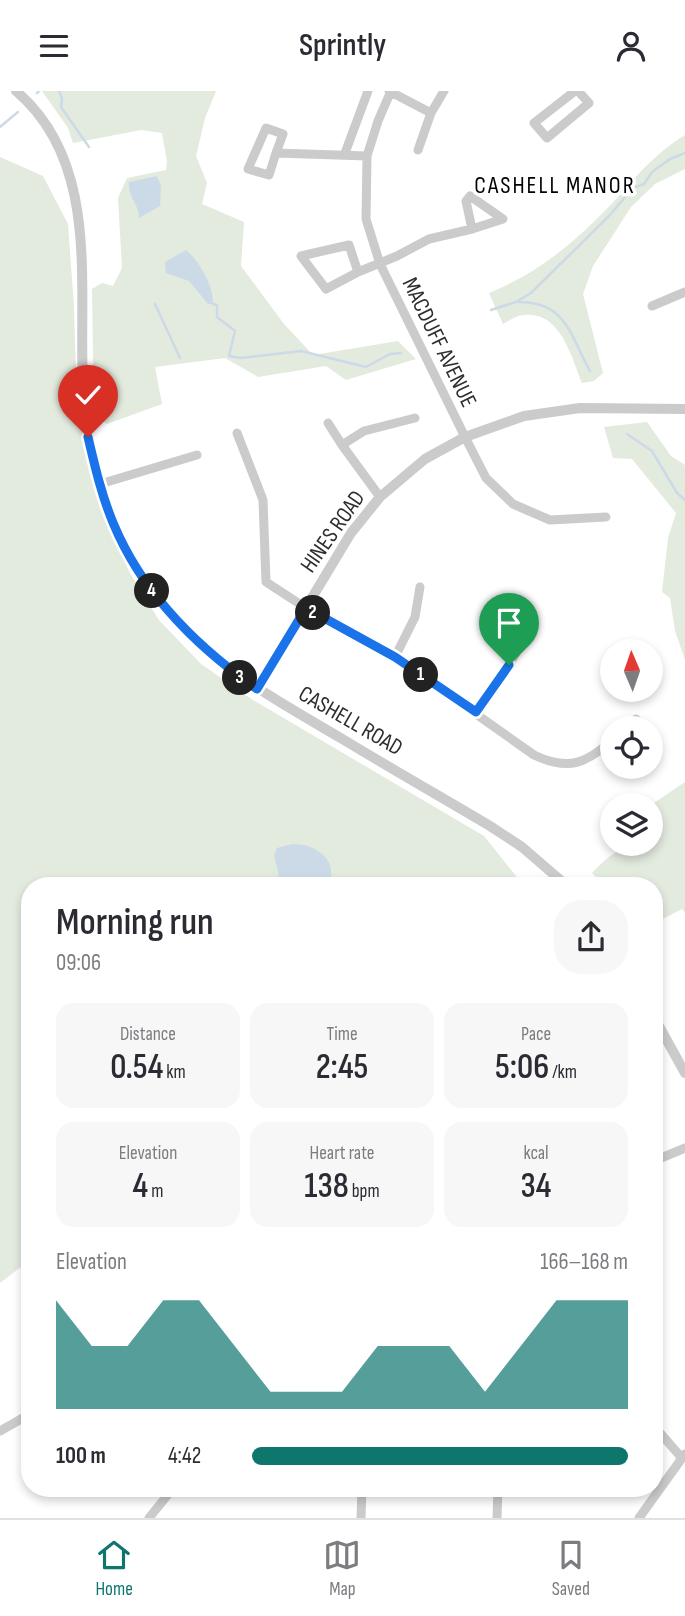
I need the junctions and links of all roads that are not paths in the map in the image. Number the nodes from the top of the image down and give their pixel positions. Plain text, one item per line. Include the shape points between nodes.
1 (16, 91) edge
2 (368, 91) edge
3 (390, 91) edge
4 (444, 91) edge
5 (577, 91) edge
6 (431, 113) junction
7 (418, 150) dead end
8 (276, 153) junction
9 (345, 153) junction
10 (367, 156) junction
11 (472, 229) dead end
12 (380, 264) junction
13 (358, 272) junction
14 (685, 292) edge
15 (652, 306) dead end
16 (685, 409) edge
17 (415, 418) dead end
18 (328, 423) dead end
19 (237, 433) dead end
20 (465, 437) junction
21 (342, 445) junction
22 (197, 455) dead end
23 (100, 484) junction
24 (380, 497) junction
25 (606, 517) dead end
26 (420, 587) dead end
27 (306, 608) junction
28 (516, 653) dead end
29 (395, 657) junction
30 (257, 689) junction
31 (476, 712) junction
32 (600, 751) edge
33 (557, 877) edge
34 (663, 1033) edge
35 (685, 1073) edge
36 (685, 1148) edge
37 (663, 1157) edge
38 (21, 1419) edge
39 (0, 1431) edge
40 (663, 1435) edge
41 (683, 1455) edge
42 (663, 1484) edge
43 (166, 1497) edge
44 (362, 1497) edge
45 (498, 1497) edge
46 (654, 1497) edge
47 (149, 1518) edge
48 (361, 1518) edge
49 (497, 1518) edge
50 (639, 1518) edge

1 - 23 street, CASHELL ROAD via 46,125 74,189 81,247 84,406
2 - 9 street
3 - 6 street
3 - 10 street, MACDUFF AVENUE
4 - 6 street
5 - 5 street via 589,103 547,138 534,123
6 - 7 street
8 - 8 street via 282,134 266,128 248,169 269,175
8 - 9 street
9 - 10 street
10 - 12 street, MACDUFF AVENUE via 366,219
11 - 12 street via 429,239
12 - 13 street
12 - 20 street, MACDUFF AVENUE
13 - 13 street via 349,245 301,256 326,289
14 - 15 street
16 - 20 street, HINES ROAD via 580,408 524,416
17 - 21 street via 364,431
18 - 21 street
19 - 27 street via 263,500 266,582
20 - 24 street, HINES ROAD via 425,459
20 - 25 street, MACDUFF AVENUE via 486,478 513,504 550,520
21 - 24 street
22 - 23 street
23 - 30 street, CASHELL ROAD via 129,556 154,594 220,663
24 - 27 street, HINES ROAD via 351,533
26 - 29 street via 415,617
27 - 29 street
27 - 30 street, HINES ROAD
28 - 31 street
29 - 31 street
30 - 33 street, CASHELL ROAD via 490,826
31 - 32 street via 550,762 578,762
34 - 35 street
36 - 37 street
38 - 39 street
40 - 41 street
41 - 42 street
43 - 47 street
44 - 48 street
45 - 49 street
46 - 50 street

